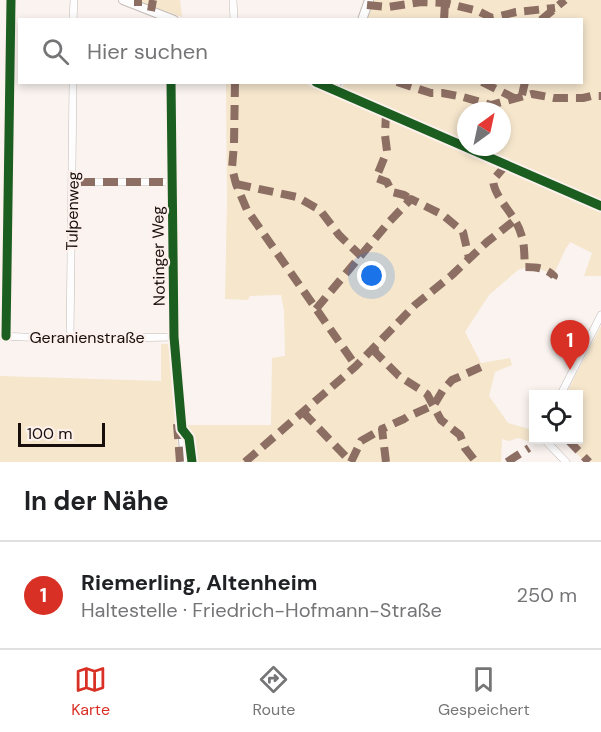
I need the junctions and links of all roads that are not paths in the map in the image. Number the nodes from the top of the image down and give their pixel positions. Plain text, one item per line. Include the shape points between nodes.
1 (11, 0) edge
2 (74, 0) edge
3 (123, 0) edge
4 (233, 0) edge
5 (369, 0) edge
6 (74, 18) edge
7 (168, 18) edge
8 (234, 18) edge
9 (363, 18) edge
10 (73, 84) edge
11 (171, 84) edge
12 (336, 87) edge
13 (0, 181) edge
14 (9, 182) junction
15 (73, 182) junction
16 (172, 182) junction
17 (601, 206) edge
18 (601, 315) edge
19 (3, 336) edge
20 (174, 337) junction
21 (70, 339) junction
22 (563, 390) edge
23 (549, 444) edge
24 (185, 462) edge
25 (566, 462) edge

1 - 14 street
2 - 6 street
3 - 7 street
4 - 8 street
5 - 9 street
10 - 15 street, Tulpenweg
11 - 16 street, Notinger Weg
12 - 17 street
13 - 14 street
14 - 19 street
15 - 16 street
15 - 21 street, Tulpenweg
16 - 20 street, Notinger Weg
18 - 22 street
19 - 21 street, Geranienstraße
20 - 21 street, Geranienstraße
20 - 24 street, Notinger Weg
23 - 25 street

